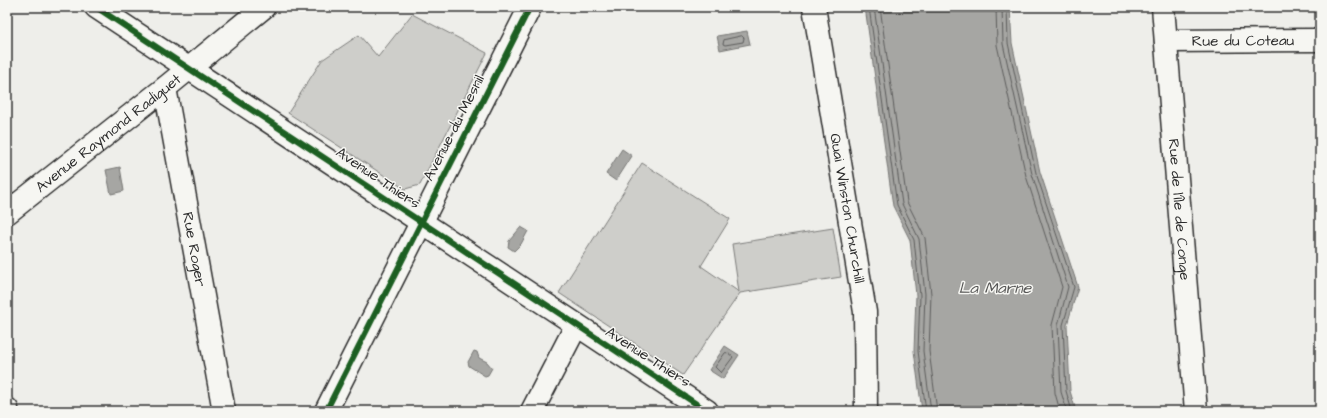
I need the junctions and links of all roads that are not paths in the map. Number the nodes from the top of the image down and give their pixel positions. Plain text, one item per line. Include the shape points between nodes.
1 (96, 7) edge
2 (264, 7) edge
3 (530, 7) edge
4 (814, 7) edge
5 (1163, 7) edge
6 (1320, 40) edge
7 (1166, 42) junction
8 (189, 68) junction
9 (165, 88) junction
10 (7, 213) edge
11 (421, 222) junction
12 (576, 326) junction
13 (224, 411) edge
14 (326, 411) edge
15 (532, 411) edge
16 (707, 411) edge
17 (866, 411) edge
18 (1196, 411) edge

1 - 8 street, Avenue Thiers
2 - 8 street, Avenue Raymond Radiguet
3 - 11 street, Avenue du Mesnil
4 - 17 street, Quai Winston Churchill via 865,312
5 - 7 street, Rue de l'Île de Conge
6 - 7 street, Rue du Coteau
7 - 18 street, Rue de l'Île de Conge
8 - 9 street, Avenue Raymond Radiguet
8 - 11 street, Avenue Thiers
9 - 10 street, Avenue Raymond Radiguet
9 - 13 street, Rue Roger
11 - 12 street, Avenue Thiers
11 - 14 street, Avenue du Mesnil
12 - 15 street
12 - 16 street, Avenue Thiers

